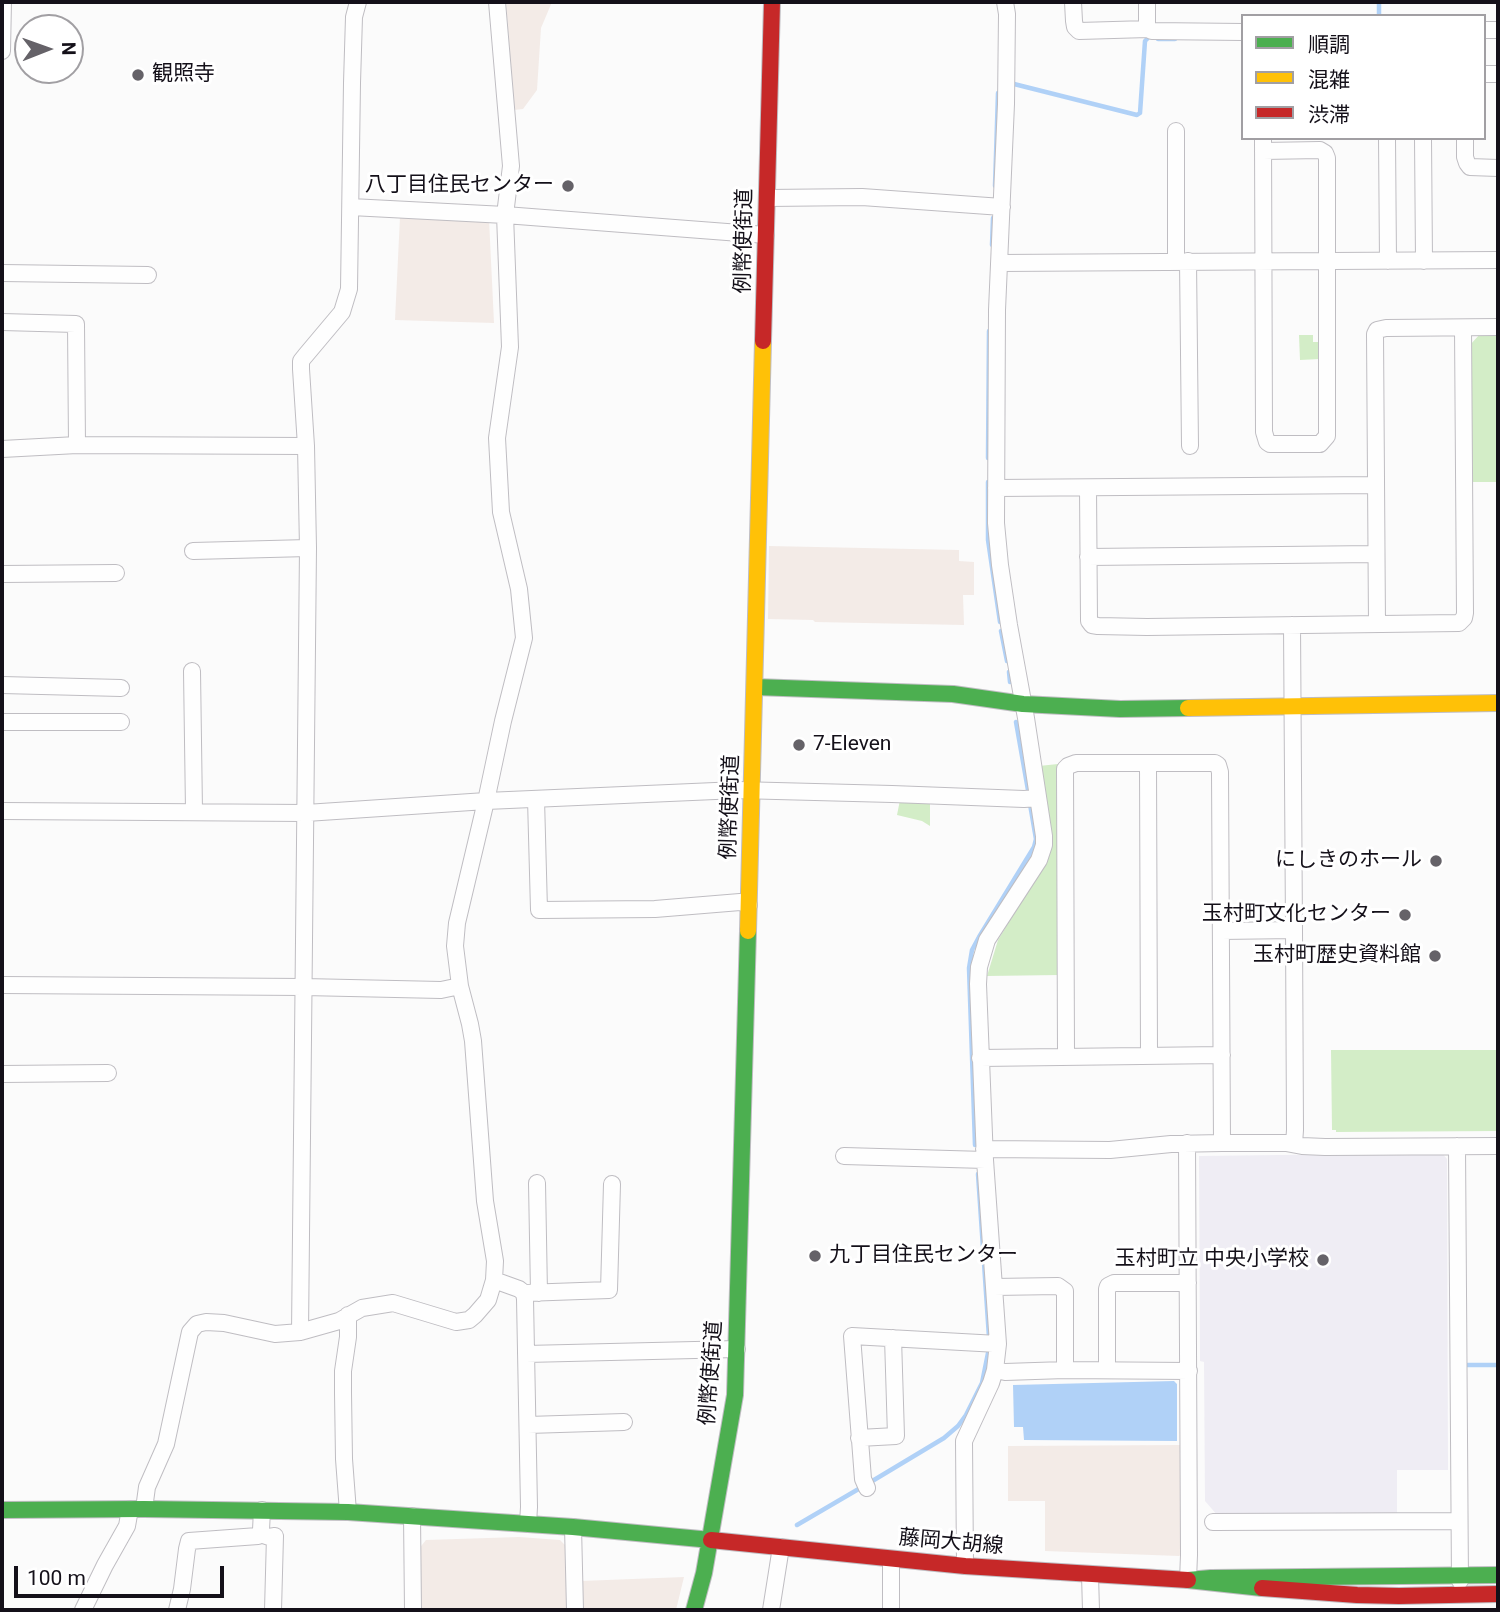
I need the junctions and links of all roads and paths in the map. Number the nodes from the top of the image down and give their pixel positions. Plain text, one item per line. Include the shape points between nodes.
1 (3, 2) edge
2 (358, 2) edge
3 (497, 2) edge
4 (772, 2) edge
5 (1006, 2) edge
6 (1073, 2) edge
7 (1147, 2) edge
8 (1148, 29) junction
9 (1241, 32) edge
10 (2, 51) edge
11 (1175, 131) dead end
12 (1387, 140) edge
13 (1423, 140) edge
14 (1465, 140) edge
15 (1263, 145) edge
16 (1498, 169) edge
17 (767, 198) junction
18 (351, 207) junction
19 (1002, 207) junction
20 (505, 215) junction
21 (766, 235) junction
22 (1498, 260) edge
23 (1182, 261) junction
24 (1327, 261) junction
25 (1388, 261) junction
26 (1424, 261) junction
27 (1264, 262) junction
28 (999, 263) junction
29 (2, 273) edge
30 (148, 275) dead end
31 (2, 322) edge
32 (1498, 327) edge
33 (1463, 328) junction
34 (78, 445) junction
35 (306, 446) junction
36 (1190, 446) dead end
37 (2, 449) edge
38 (1376, 485) junction
39 (996, 488) junction
40 (1088, 488) junction
41 (308, 548) junction
42 (193, 551) dead end
43 (1376, 554) junction
44 (1088, 557) junction
45 (116, 573) dead end
46 (2, 574) edge
47 (1377, 624) junction
48 (1292, 625) junction
49 (192, 671) dead end
50 (2, 685) edge
51 (755, 687) junction
52 (121, 688) dead end
53 (1498, 702) edge
54 (1023, 704) junction
55 (1292, 707) junction
56 (2, 722) edge
57 (121, 722) dead end
58 (1148, 764) junction
59 (752, 790) junction
60 (1038, 798) junction
61 (536, 799) junction
62 (486, 801) junction
63 (2, 811) edge
64 (194, 811) junction
65 (306, 813) junction
66 (749, 905) junction
67 (1294, 930) junction
68 (1221, 931) junction
69 (2, 985) edge
70 (460, 986) junction
71 (304, 987) junction
72 (1222, 1055) junction
73 (1066, 1056) junction
74 (1149, 1056) junction
75 (980, 1058) junction
76 (108, 1073) dead end
77 (2, 1074) edge
78 (1187, 1143) junction
79 (1222, 1143) junction
80 (1294, 1144) junction
81 (1457, 1146) junction
82 (1498, 1146) edge
83 (985, 1155) junction
84 (844, 1156) dead end
85 (537, 1184) dead end
86 (612, 1184) dead end
87 (495, 1280) junction
88 (1188, 1283) junction
89 (994, 1286) junction
90 (531, 1293) junction
91 (348, 1315) junction
92 (300, 1332) junction
93 (894, 1338) junction
94 (998, 1344) junction
95 (737, 1349) junction
96 (526, 1354) junction
97 (995, 1370) junction
98 (1065, 1370) junction
99 (1107, 1370) junction
100 (1189, 1371) junction
101 (624, 1422) dead end
102 (528, 1425) junction
103 (859, 1438) junction
104 (865, 1483) dead end
105 (137, 1509) junction
106 (2, 1510) edge
107 (262, 1510) junction
108 (348, 1513) junction
109 (412, 1516) junction
110 (1459, 1521) junction
111 (1213, 1522) dead end
112 (528, 1524) junction
113 (573, 1527) junction
114 (260, 1534) junction
115 (710, 1540) junction
116 (781, 1548) junction
117 (891, 1559) junction
118 (965, 1566) junction
119 (1090, 1575) junction
120 (1498, 1575) edge
121 (1188, 1580) junction
122 (1460, 1587) junction
123 (1498, 1587) edge
124 (1498, 1594) edge
125 (83, 1610) edge
126 (177, 1610) edge
127 (273, 1610) edge
128 (413, 1610) edge
129 (575, 1610) edge
130 (695, 1610) edge
131 (772, 1610) edge
132 (891, 1610) edge
133 (1091, 1610) edge

1 - 10 street
2 - 18 street
3 - 20 street via 511,166
4 - 17 main road, 例幣使街道
5 - 19 street
6 - 8 street via 1079,30
7 - 8 street
8 - 9 street
11 - 23 street
12 - 25 street
13 - 26 street
14 - 16 street via 1470,167
15 - 24 street via 1325,153
15 - 27 street
17 - 19 street via 862,197
17 - 21 main road, 例幣使街道
18 - 20 street
18 - 35 street via 346,302 301,361
19 - 28 street
20 - 21 street
20 - 62 street via 510,347 497,439 501,512 519,589 524,638
21 - 51 main road, 例幣使街道
22 - 26 street
23 - 27 street
23 - 28 street
23 - 36 street
24 - 25 street
24 - 27 street
24 - 27 street via 1327,436 1315,444 1270,444 1265,437
25 - 26 street
28 - 39 street
29 - 30 street
31 - 34 street via 76,324
32 - 33 street
33 - 38 street via 1377,330
33 - 47 street via 1464,618 1455,624
34 - 35 street
34 - 37 street
35 - 41 street
38 - 40 street
38 - 43 street
39 - 40 street
39 - 54 street via 1000,565
40 - 44 street
41 - 42 street
41 - 65 street
43 - 44 street
43 - 47 street
44 - 48 street via 1092,625
45 - 46 street
47 - 48 street
48 - 55 street
49 - 64 street
50 - 52 street
51 - 54 main road via 945,693
51 - 59 main road, 例幣使街道
53 - 55 main road
54 - 55 main road via 1120,709
54 - 60 street
55 - 67 street
56 - 57 street
58 - 68 street via 1210,762 1220,768
58 - 73 street via 1076,763 1065,769
58 - 74 street
59 - 60 street
59 - 61 street
59 - 66 main road, 例幣使街道
60 - 75 street via 1044,836 1041,853 982,952
61 - 62 street
61 - 66 street via 539,910
62 - 65 street
62 - 70 street via 457,923 454,946
63 - 64 street
64 - 65 street
65 - 71 street
66 - 95 main road, 例幣使街道
67 - 68 street
67 - 80 street
68 - 72 street
69 - 71 street
70 - 71 street via 441,990
70 - 87 street via 473,1041
71 - 92 street
72 - 74 street
72 - 79 street
73 - 74 street
73 - 75 street
75 - 83 street
76 - 77 street
78 - 79 street
78 - 83 street
78 - 88 street
79 - 80 street
80 - 81 street
81 - 82 street
81 - 110 street
83 - 84 street
83 - 89 street
85 - 90 street
86 - 90 street via 609,1290
87 - 90 street
87 - 91 street via 488,1300 469,1320 449,1321 393,1303
88 - 99 street via 1108,1286
88 - 100 street
89 - 94 street
89 - 98 street via 1058,1286 1065,1291
90 - 96 street
91 - 92 street
91 - 108 street via 343,1371
92 - 105 street via 275,1334 224,1323 197,1324 190,1332 166,1444
93 - 94 street
93 - 103 street via 896,1436
93 - 103 street via 852,1336
94 - 97 street
95 - 96 street
95 - 115 main road, 例幣使街道 via 735,1395
96 - 102 street
97 - 98 street
97 - 118 street via 964,1441
98 - 99 street
99 - 100 street
100 - 121 street
101 - 102 street
102 - 112 street
103 - 104 street
105 - 106 main road, 藤岡大胡線
105 - 107 main road, 藤岡大胡線
105 - 125 street
107 - 108 main road, 藤岡大胡線
107 - 114 street
108 - 109 main road, 藤岡大胡線
109 - 112 main road, 藤岡大胡線
109 - 128 street
110 - 111 street
110 - 122 street
112 - 113 main road, 藤岡大胡線
113 - 115 main road, 藤岡大胡線
113 - 129 street
114 - 126 street via 189,1541
114 - 127 street via 275,1536
115 - 116 main road, 藤岡大胡線
115 - 130 main road, 例幣使街道
116 - 117 main road, 藤岡大胡線
116 - 131 street
117 - 118 main road, 藤岡大胡線
117 - 132 street
118 - 119 main road, 藤岡大胡線
119 - 121 main road, 藤岡大胡線
119 - 133 street
120 - 122 main road, 藤岡大胡線
121 - 122 main road, 藤岡大胡線 via 1293,1578
121 - 122 main road, 藤岡大胡線 via 1399,1596
122 - 123 main road
122 - 124 main road, 藤岡大胡線

